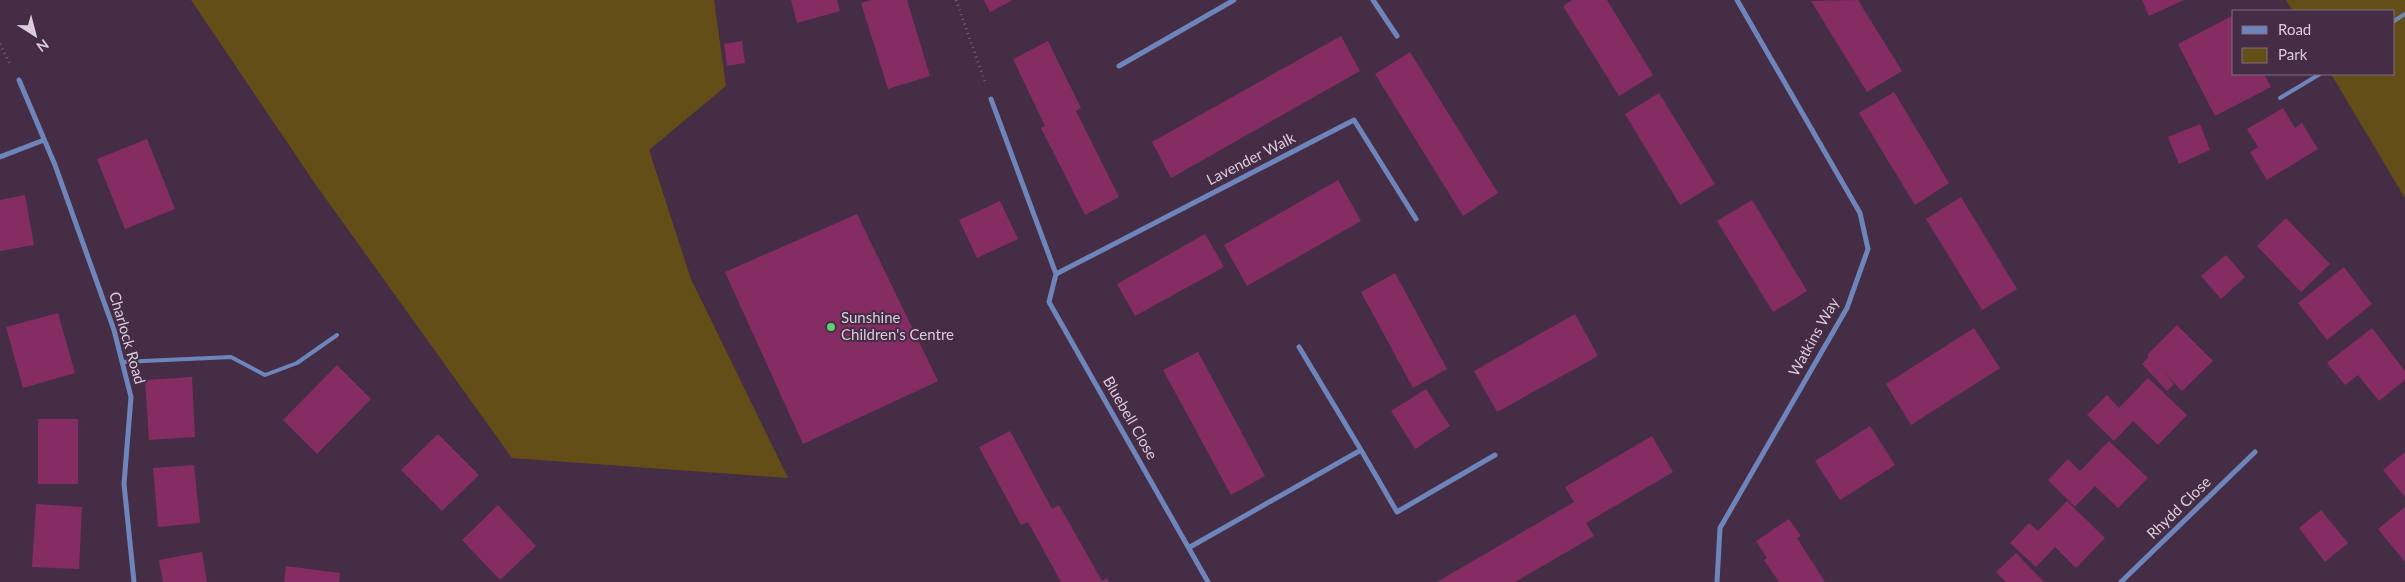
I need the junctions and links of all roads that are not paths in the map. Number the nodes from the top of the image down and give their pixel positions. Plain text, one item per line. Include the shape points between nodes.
1 (1234, 0) edge
2 (1373, 0) edge
3 (1737, 0) edge
4 (1397, 36) dead end
5 (1119, 66) dead end
6 (2318, 75) edge
7 (19, 80) dead end
8 (2280, 98) dead end
9 (991, 99) road end
10 (44, 140) junction
11 (0, 157) edge
12 (1416, 219) dead end
13 (1056, 274) junction
14 (337, 335) dead end
15 (1300, 347) dead end
16 (122, 362) junction
17 (1361, 450) junction
18 (2255, 452) dead end
19 (1494, 455) dead end
20 (1190, 547) junction
21 (134, 582) edge
22 (1208, 582) edge
23 (1718, 582) edge
24 (2121, 582) edge

1 - 5 street
2 - 4 street
3 - 23 street, Watkins Way via 1860,213 1868,249 1847,308 1720,528
6 - 8 lane
7 - 10 street, Charlock Road
9 - 13 street
10 - 11 street
10 - 16 street, Charlock Road via 114,330
12 - 13 street, Lavender Walk via 1354,120
13 - 20 street, Bluebell Close via 1049,302
14 - 16 lane via 297,363 265,375 231,357
15 - 17 street
16 - 21 street, Charlock Road via 131,397 124,484
17 - 19 street via 1397,512
17 - 20 street
18 - 24 street, Rhydd Close
20 - 22 street, Bluebell Close

